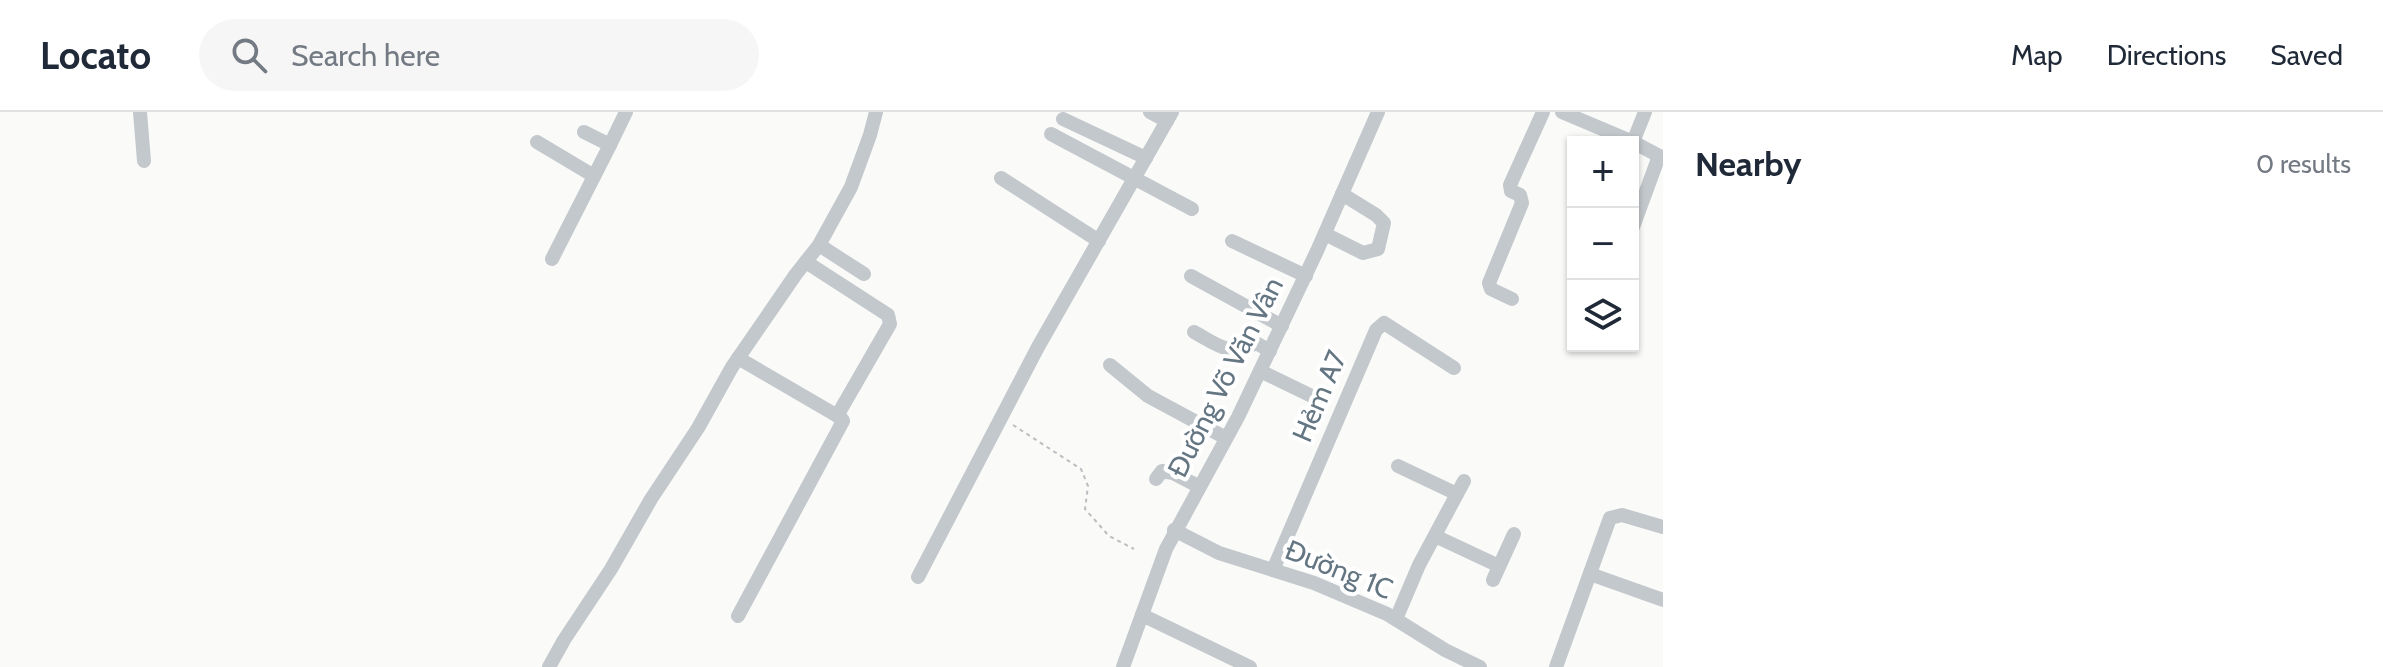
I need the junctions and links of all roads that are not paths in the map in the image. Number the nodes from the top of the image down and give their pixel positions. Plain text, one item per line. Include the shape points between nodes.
1 (140, 112) edge
2 (626, 112) edge
3 (876, 112) edge
4 (1150, 112) edge
5 (1378, 112) edge
6 (1543, 112) edge
7 (1564, 112) edge
8 (1645, 112) edge
9 (1169, 116) edge
10 (1063, 119) dead end
11 (584, 132) dead end
12 (1051, 134) dead end
13 (1619, 136) edge
14 (1635, 136) edge
15 (537, 142) dead end
16 (610, 145) junction
17 (1639, 145) edge
18 (1661, 157) edge
19 (1146, 158) junction
20 (144, 161) dead end
21 (594, 176) junction
22 (1001, 178) dead end
23 (1135, 178) junction
24 (1342, 194) junction
25 (1639, 200) edge
26 (1192, 209) dead end
27 (1325, 234) junction
28 (1099, 241) junction
29 (1232, 241) dead end
30 (819, 245) junction
31 (552, 259) dead end
32 (806, 262) junction
33 (864, 274) dead end
34 (1191, 276) dead end
35 (1306, 276) junction
36 (1512, 299) dead end
37 (1282, 326) junction
38 (1194, 332) dead end
39 (1270, 351) junction
40 (738, 358) junction
41 (1110, 365) dead end
42 (1454, 368) dead end
43 (1260, 371) junction
44 (1320, 400) dead end
45 (837, 416) junction
46 (1226, 438) junction
47 (1398, 466) dead end
48 (1156, 479) dead end
49 (1198, 486) junction
50 (1663, 527) edge
51 (1174, 530) junction
52 (1514, 534) dead end
53 (1435, 536) junction
54 (1273, 570) junction
55 (1590, 574) junction
56 (918, 577) dead end
57 (1663, 600) edge
58 (1142, 615) junction
59 (738, 616) dead end
60 (1396, 619) junction
61 (549, 667) edge
62 (1123, 667) edge
63 (1250, 667) edge
64 (1480, 667) edge
65 (1556, 667) edge

1 - 20 street
2 - 16 street
3 - 30 street via 851,187
4 - 9 street
5 - 24 street, Đường Võ Văn Vân
6 - 36 street via 1510,185 1522,203 1489,283
7 - 13 street
8 - 14 street
9 - 19 street
10 - 19 street
11 - 16 street
12 - 23 street
15 - 21 street
16 - 21 street
17 - 18 street
18 - 25 street
19 - 23 street
21 - 31 street
22 - 28 street
23 - 26 street
23 - 28 street
24 - 27 street, Đường Võ Văn Vân
24 - 27 street via 1384,223 1378,249 1363,253
27 - 35 street, Đường Võ Văn Vân
28 - 56 street
29 - 35 street
30 - 32 street
30 - 33 street
32 - 40 street
32 - 45 street via 890,319
34 - 37 street
35 - 37 street, Đường Võ Văn Vân
37 - 39 street, Đường Võ Văn Vân
38 - 39 street via 1228,351 1256,343
39 - 43 street, Đường Võ Văn Vân
40 - 45 street
40 - 61 street
41 - 46 street via 1148,396
42 - 54 street, Hẻm A7 via 1384,323 1376,330
43 - 44 street
43 - 46 street, Đường Võ Văn Vân
45 - 59 street via 842,425
46 - 49 street, Đường Võ Văn Vân
47 - 53 street via 1461,487
48 - 49 street via 1162,471
49 - 51 street, Đường Võ Văn Vân
50 - 55 street via 1622,515 1610,518
51 - 54 street, Đường 1C via 1219,553
51 - 58 street, Đường Võ Văn Vân
52 - 53 street via 1496,573
53 - 60 street
54 - 60 street, Đường 1C
55 - 57 street
55 - 65 street
58 - 62 street, Đường Võ Văn Vân
58 - 63 street
60 - 64 street, Đường 1C

